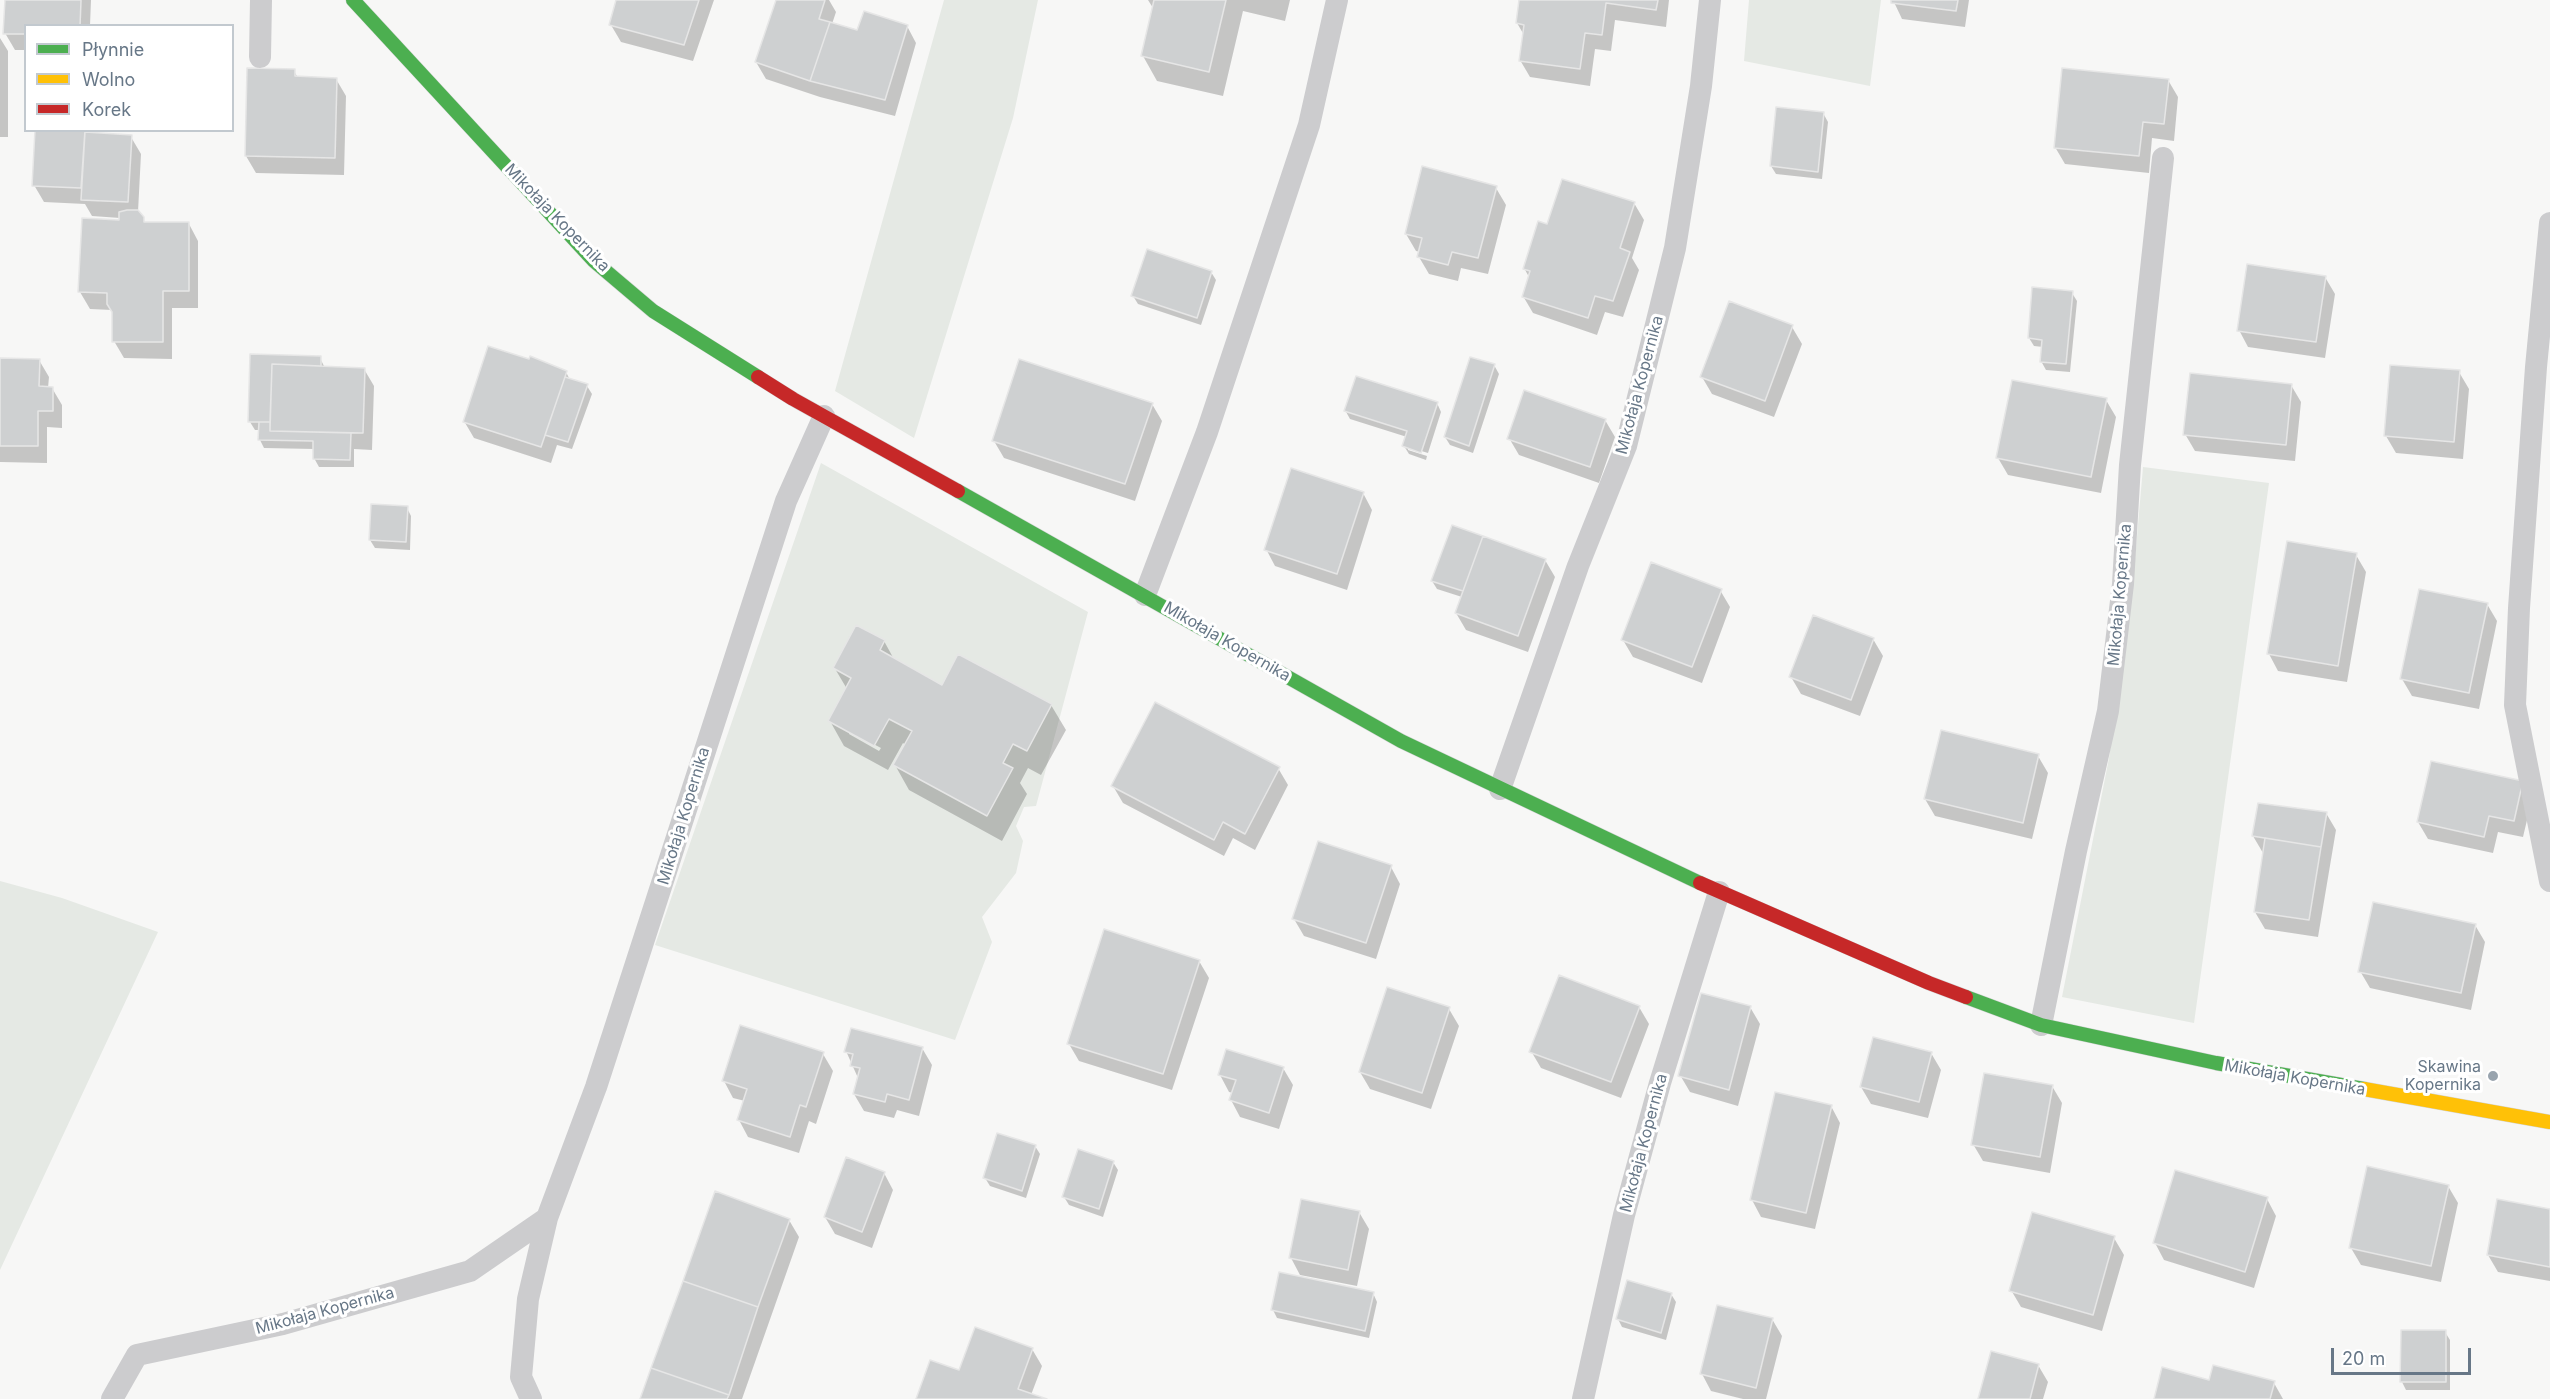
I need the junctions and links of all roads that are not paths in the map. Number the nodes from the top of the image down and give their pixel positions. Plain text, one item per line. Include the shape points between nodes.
1 (261, 0) edge
2 (353, 0) edge
3 (1337, 0) edge
4 (1710, 0) edge
5 (260, 57) dead end
6 (2163, 159) dead end
7 (2550, 223) edge
8 (824, 416) junction
9 (1145, 595) junction
10 (1500, 789) junction
11 (2550, 881) edge
12 (1719, 892) junction
13 (2041, 1025) junction
14 (2550, 1122) edge
15 (547, 1218) junction
16 (112, 1399) edge
17 (531, 1399) edge
18 (1583, 1399) edge

1 - 5 lane
2 - 8 street, Mikołaja Kopernika via 594,261 653,310
3 - 9 lane, Mikołaja Kopernika via 1309,125 1207,432
4 - 10 lane, Mikołaja Kopernika via 1676,249 1626,446 1578,566
6 - 13 lane, Mikołaja Kopernika via 2108,711
7 - 11 lane via 2536,367 2515,705
8 - 9 street, Mikołaja Kopernika
8 - 15 lane, Mikołaja Kopernika via 786,501 596,1087
9 - 10 street, Mikołaja Kopernika via 1401,741
10 - 12 street, Mikołaja Kopernika
12 - 13 street, Mikołaja Kopernika via 1929,982
12 - 18 lane, Mikołaja Kopernika via 1624,1215
13 - 14 street, Mikołaja Kopernika via 2216,1063
15 - 16 lane, Mikołaja Kopernika via 470,1271 283,1324 137,1355
15 - 17 lane, Mikołaja Kopernika via 528,1299 521,1377

